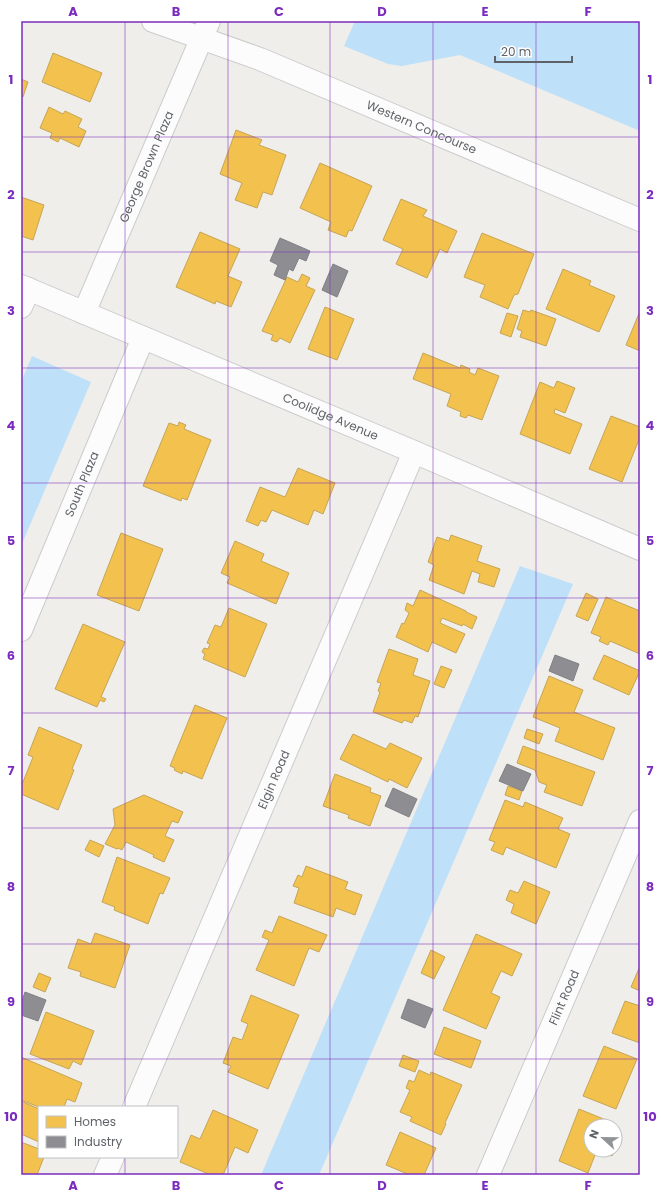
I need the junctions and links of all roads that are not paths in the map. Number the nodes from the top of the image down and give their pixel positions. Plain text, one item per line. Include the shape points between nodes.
1 (153, 21) edge
2 (205, 29) edge
3 (640, 220) edge
4 (24, 294) edge
5 (84, 313) junction
6 (143, 338) junction
7 (414, 452) junction
8 (640, 549) edge
9 (21, 630) edge
10 (640, 821) edge
11 (134, 1106) edge
12 (113, 1158) edge
13 (105, 1175) edge
14 (488, 1175) edge

1 - 2 street, Western Concourse
2 - 3 street, Western Concourse via 260,59
2 - 5 street, George Brown Plaza
4 - 5 street, Coolidge Avenue
5 - 6 street, Coolidge Avenue
6 - 7 street, Coolidge Avenue
6 - 9 street, South Plaza
7 - 8 street, Coolidge Avenue
7 - 11 street, Elgin Road
10 - 14 street, Flint Road
12 - 13 street

